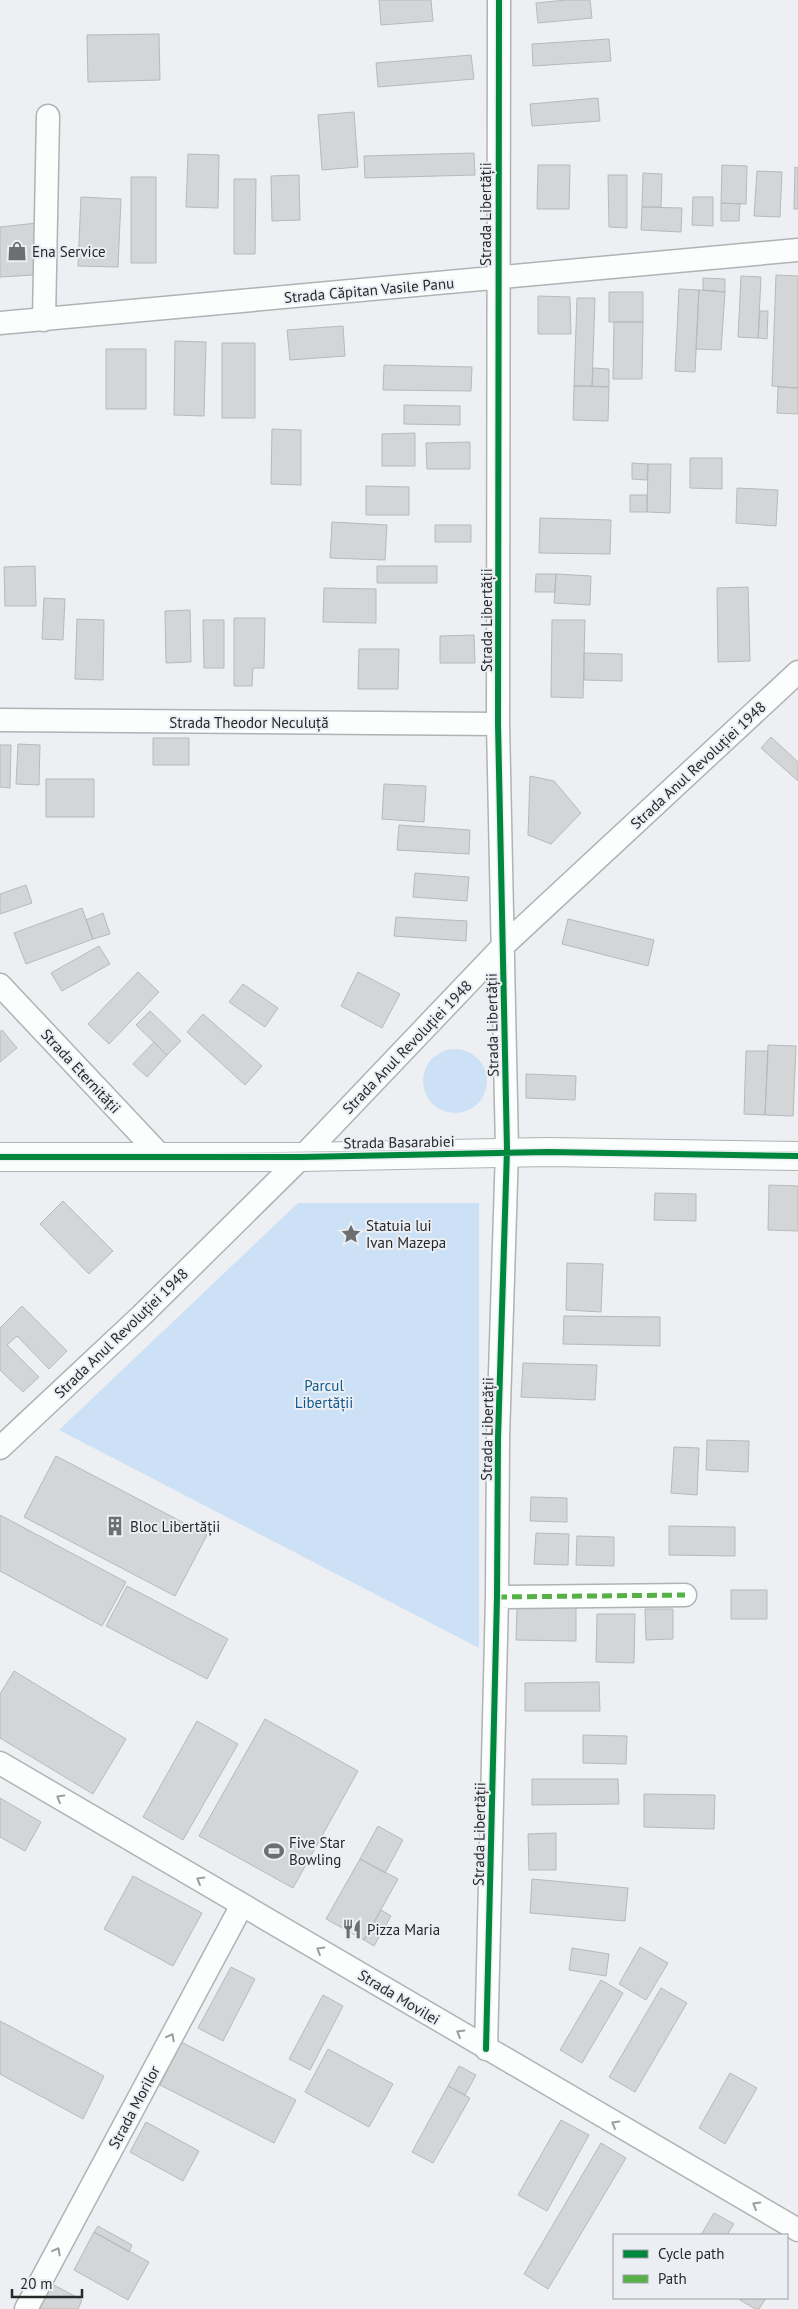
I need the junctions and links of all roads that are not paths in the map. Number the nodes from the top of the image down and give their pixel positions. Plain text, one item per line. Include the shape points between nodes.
1 (499, 0) edge
2 (48, 116) dead end
3 (798, 250) edge
4 (497, 278) junction
5 (44, 320) junction
6 (0, 323) edge
7 (798, 672) edge
8 (0, 720) edge
9 (498, 724) junction
10 (504, 945) junction
11 (0, 985) edge
12 (506, 1153) junction
13 (798, 1156) edge
14 (0, 1157) edge
15 (302, 1157) junction
16 (162, 1158) junction
17 (0, 1448) edge
18 (685, 1595) dead end
19 (497, 1597) junction
20 (0, 1763) edge
21 (242, 1905) junction
22 (486, 2049) junction
23 (798, 2230) edge
24 (26, 2309) edge

1 - 4 street, Strada Libertății
2 - 5 street
3 - 4 street, Strada Căpitan Vasile Panu
4 - 5 street, Strada Căpitan Vasile Panu
4 - 9 street, Strada Libertății
5 - 6 street, Strada Căpitan Vasile Panu
7 - 10 street, Strada Anul Revoluției 1948
8 - 9 street, Strada Theodor Neculuță
9 - 10 street, Strada Libertății
10 - 12 street, Strada Libertății
10 - 15 street, Strada Anul Revoluției 1948
11 - 16 street, Strada Eternității
12 - 13 main road, Strada Basarabiei
12 - 15 main road, Strada Basarabiei
12 - 19 street, Strada Libertății
14 - 16 main road, Strada Basarabiei
15 - 16 main road, Strada Basarabiei
15 - 17 street, Strada Anul Revoluției 1948
18 - 19 street
19 - 22 street, Strada Libertății
21 -> 20 street, Strada Movilei
22 -> 21 street, Strada Movilei
24 -> 21 street, Strada Morilor
23 -> 22 street, Strada Movilei

